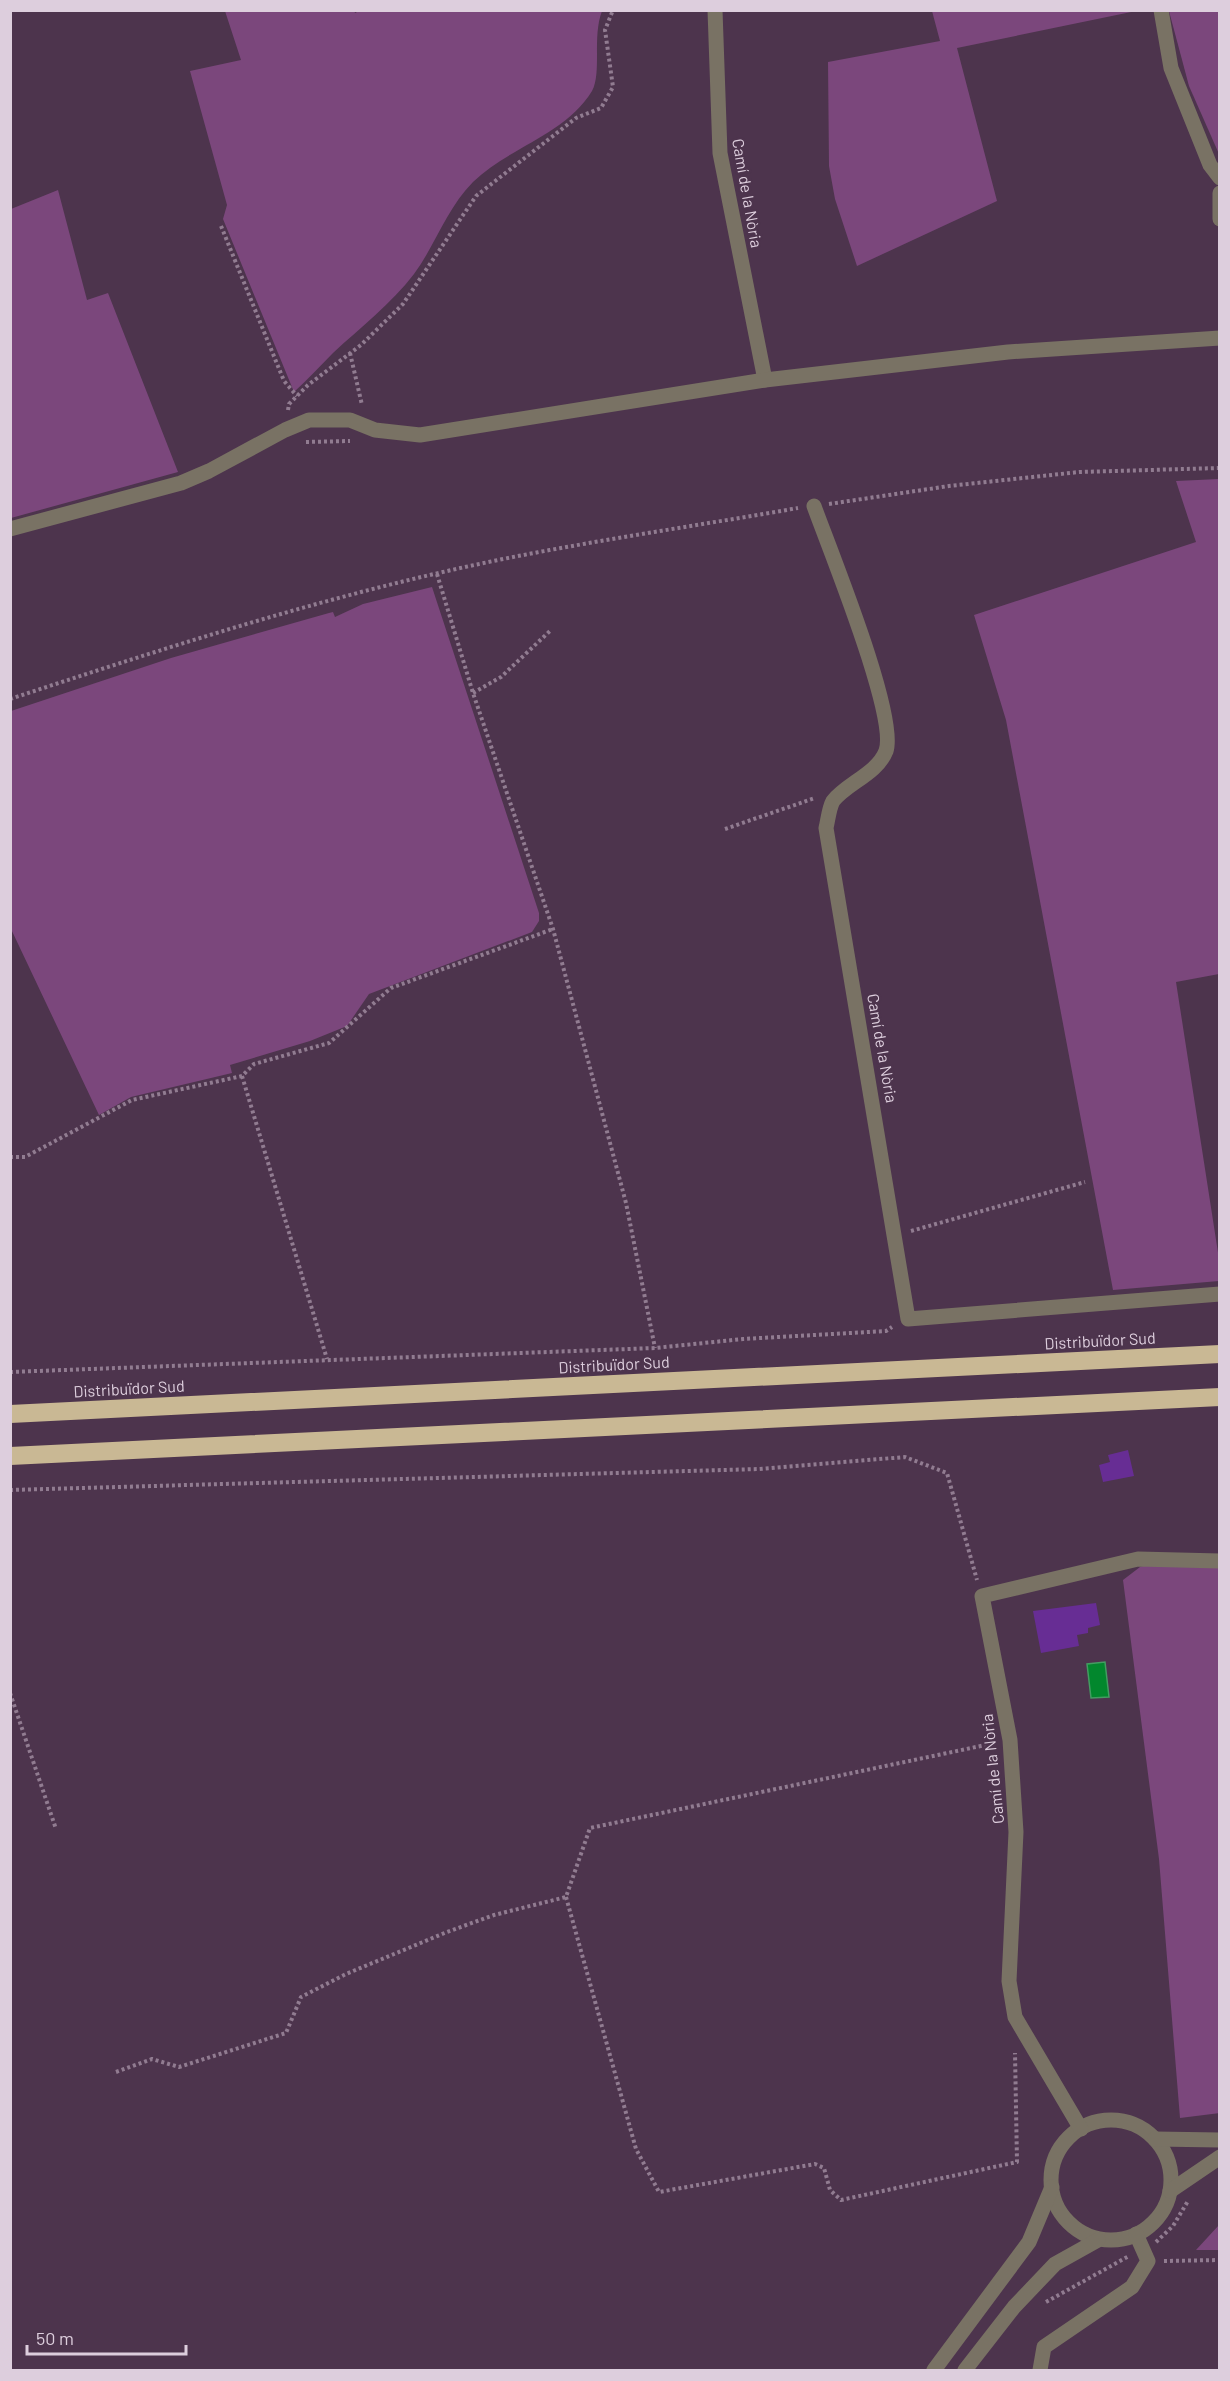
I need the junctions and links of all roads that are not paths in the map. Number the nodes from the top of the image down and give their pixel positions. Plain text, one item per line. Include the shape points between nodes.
1 (715, 10) edge
2 (1161, 10) edge
3 (1220, 178) edge
4 (1220, 193) edge
5 (1220, 219) edge
6 (1220, 338) edge
7 (765, 380) junction
8 (814, 506) road end
9 (10, 529) edge
10 (1220, 1294) edge
11 (1220, 1354) edge
12 (1220, 1397) edge
13 (10, 1414) edge
14 (10, 1456) edge
15 (1220, 1561) edge
16 (1081, 2129) junction
17 (1155, 2139) junction
18 (1220, 2140) edge
19 (1220, 2157) edge
20 (1052, 2187) junction
21 (1170, 2191) junction
22 (1136, 2234) junction
23 (1098, 2240) junction
24 (934, 2370) edge
25 (965, 2370) edge
26 (1040, 2370) edge

1 - 7 street, Camí de la Nòria via 720,153
2 - 3 street via 1171,68 1210,165
4 - 5 street
6 - 7 street via 1008,352
7 - 9 street via 420,435 375,430 350,420 309,420 181,483
8 - 10 street, Camí de la Nòria via 868,655 886,727 886,750 870,770 832,802 826,828 908,1318
11 - 13 highway, Distribuïdor Sud
12 - 14 highway
15 - 16 street, Camí de la Nòria via 1138,1559 982,1596 1010,1740 1016,1832 1009,1981 1015,2017
16 - 17 street via 1117,2120 1138,2126
16 - 20 street via 1067,2138 1055,2155
17 - 18 street
17 - 21 street via 1171,2171
19 - 21 street
20 - 23 street via 1055,2204 1066,2222
20 - 24 street via 1029,2242
21 - 22 street via 1160,2216
22 - 23 street via 1118,2241
22 - 26 street via 1148,2261 1132,2287 1044,2347
23 - 25 street via 1055,2264 1014,2307

